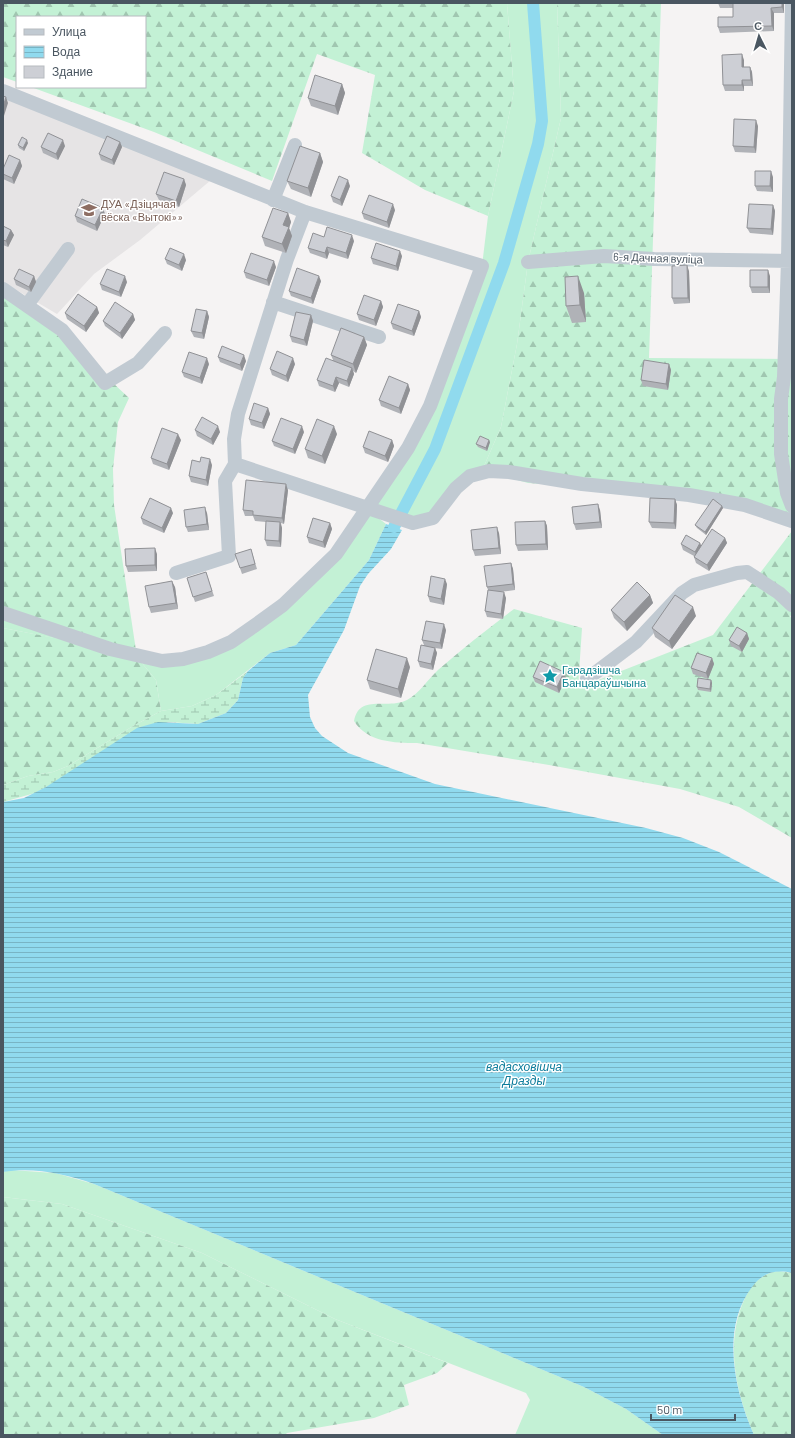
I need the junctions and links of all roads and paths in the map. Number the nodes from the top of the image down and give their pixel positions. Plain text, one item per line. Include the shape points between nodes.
1 (792, 3) edge
2 (3, 91) edge
3 (295, 145) dead end
4 (273, 200) junction
5 (305, 212) junction
6 (68, 249) dead end
7 (790, 261) edge
8 (528, 262) dead end
9 (3, 290) edge
10 (273, 302) junction
11 (27, 306) junction
12 (165, 333) dead end
13 (379, 337) dead end
14 (235, 464) junction
15 (792, 506) edge
16 (372, 509) junction
17 (792, 521) edge
18 (176, 572) dead end
19 (792, 605) edge
20 (3, 613) edge
21 (587, 679) dead end

1 - 7 street
2 - 4 street
3 - 4 street
4 - 5 street
5 - 10 street
5 - 16 street via 482,266 430,406
6 - 11 street
7 - 8 street, 6-я Дачная вуліца via 604,256
7 - 15 street via 784,377 780,399 781,454 787,493
9 - 11 street
10 - 13 street
10 - 14 street via 238,414 234,439
11 - 12 street via 62,330 105,383 138,363
14 - 16 street
14 - 18 street via 225,481 230,556
16 - 17 street via 413,524 434,518 456,488 470,476 488,471 689,495 746,505
16 - 20 street via 336,554 283,605 231,642 208,652 183,659 162,661 137,657
19 - 21 street via 747,572 694,585 682,593 636,642

